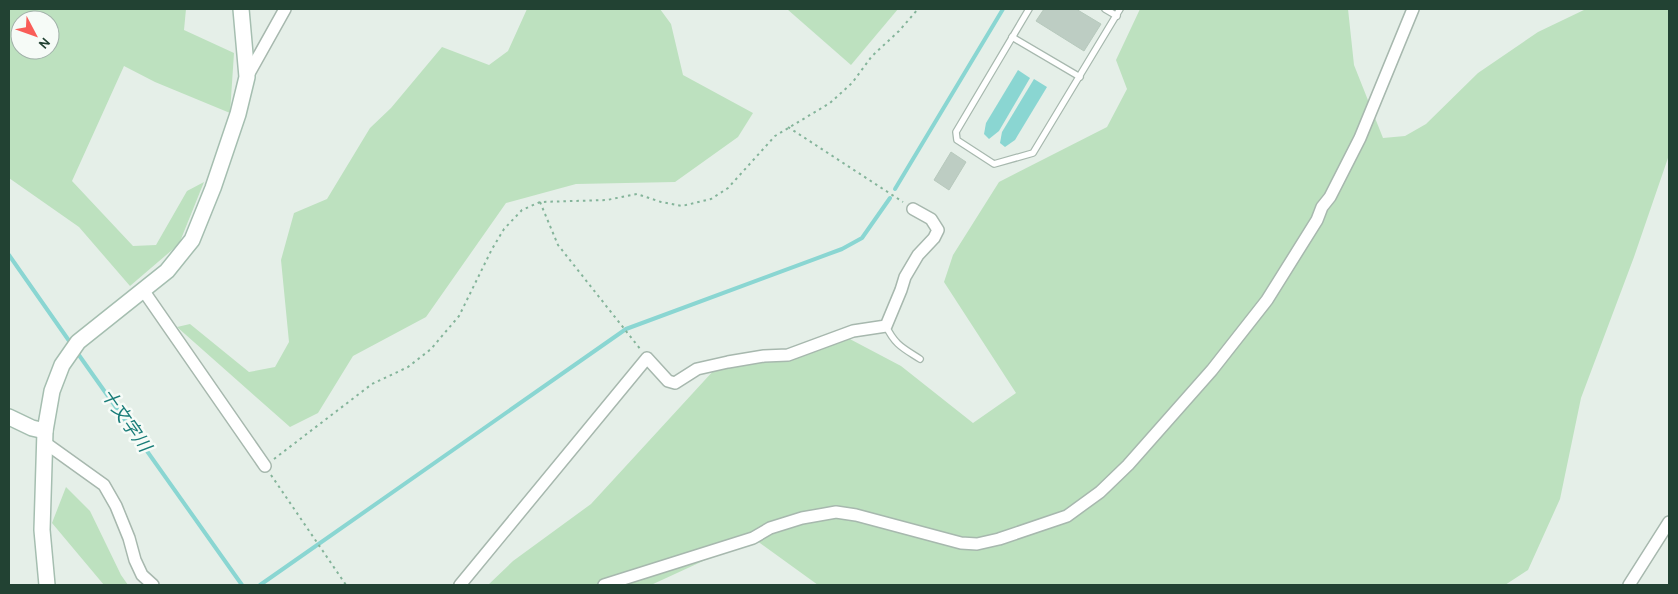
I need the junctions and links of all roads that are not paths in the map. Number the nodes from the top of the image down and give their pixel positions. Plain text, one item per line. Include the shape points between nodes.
1 (241, 9) edge
2 (285, 9) edge
3 (1029, 9) edge
4 (1105, 9) edge
5 (1120, 9) edge
6 (1413, 9) edge
7 (1117, 16) junction
8 (1012, 38) junction
9 (247, 77) junction
10 (1080, 77) junction
11 (913, 209) road end
12 (143, 290) junction
13 (886, 326) junction
14 (920, 359) dead end
15 (9, 417) edge
16 (44, 437) junction
17 (265, 466) road end
18 (1669, 522) edge
19 (47, 585) edge
20 (152, 585) edge
21 (460, 585) edge
22 (604, 585) edge
23 (1629, 585) edge

1 - 9 street
2 - 9 street
3 - 8 lane
4 - 7 lane
5 - 7 lane
6 - 22 street via 1360,138 1317,220 1267,300 1212,370 1128,465 1100,492 1067,516 977,544 836,512 770,528 753,538
7 - 10 lane
8 - 10 lane
8 - 10 lane via 956,132 957,140 994,164 1033,153
9 - 12 street via 238,114 192,240 167,271
11 - 13 street via 930,219 938,230 905,277
12 - 16 street via 78,342 62,365 52,391
12 - 17 street
13 - 14 lane via 892,339
13 - 21 street via 854,331 788,355 764,356 697,369 675,383 668,381 647,358
15 - 16 street
16 - 19 street via 42,530
16 - 20 street via 104,485 116,506 135,560
18 - 23 street

